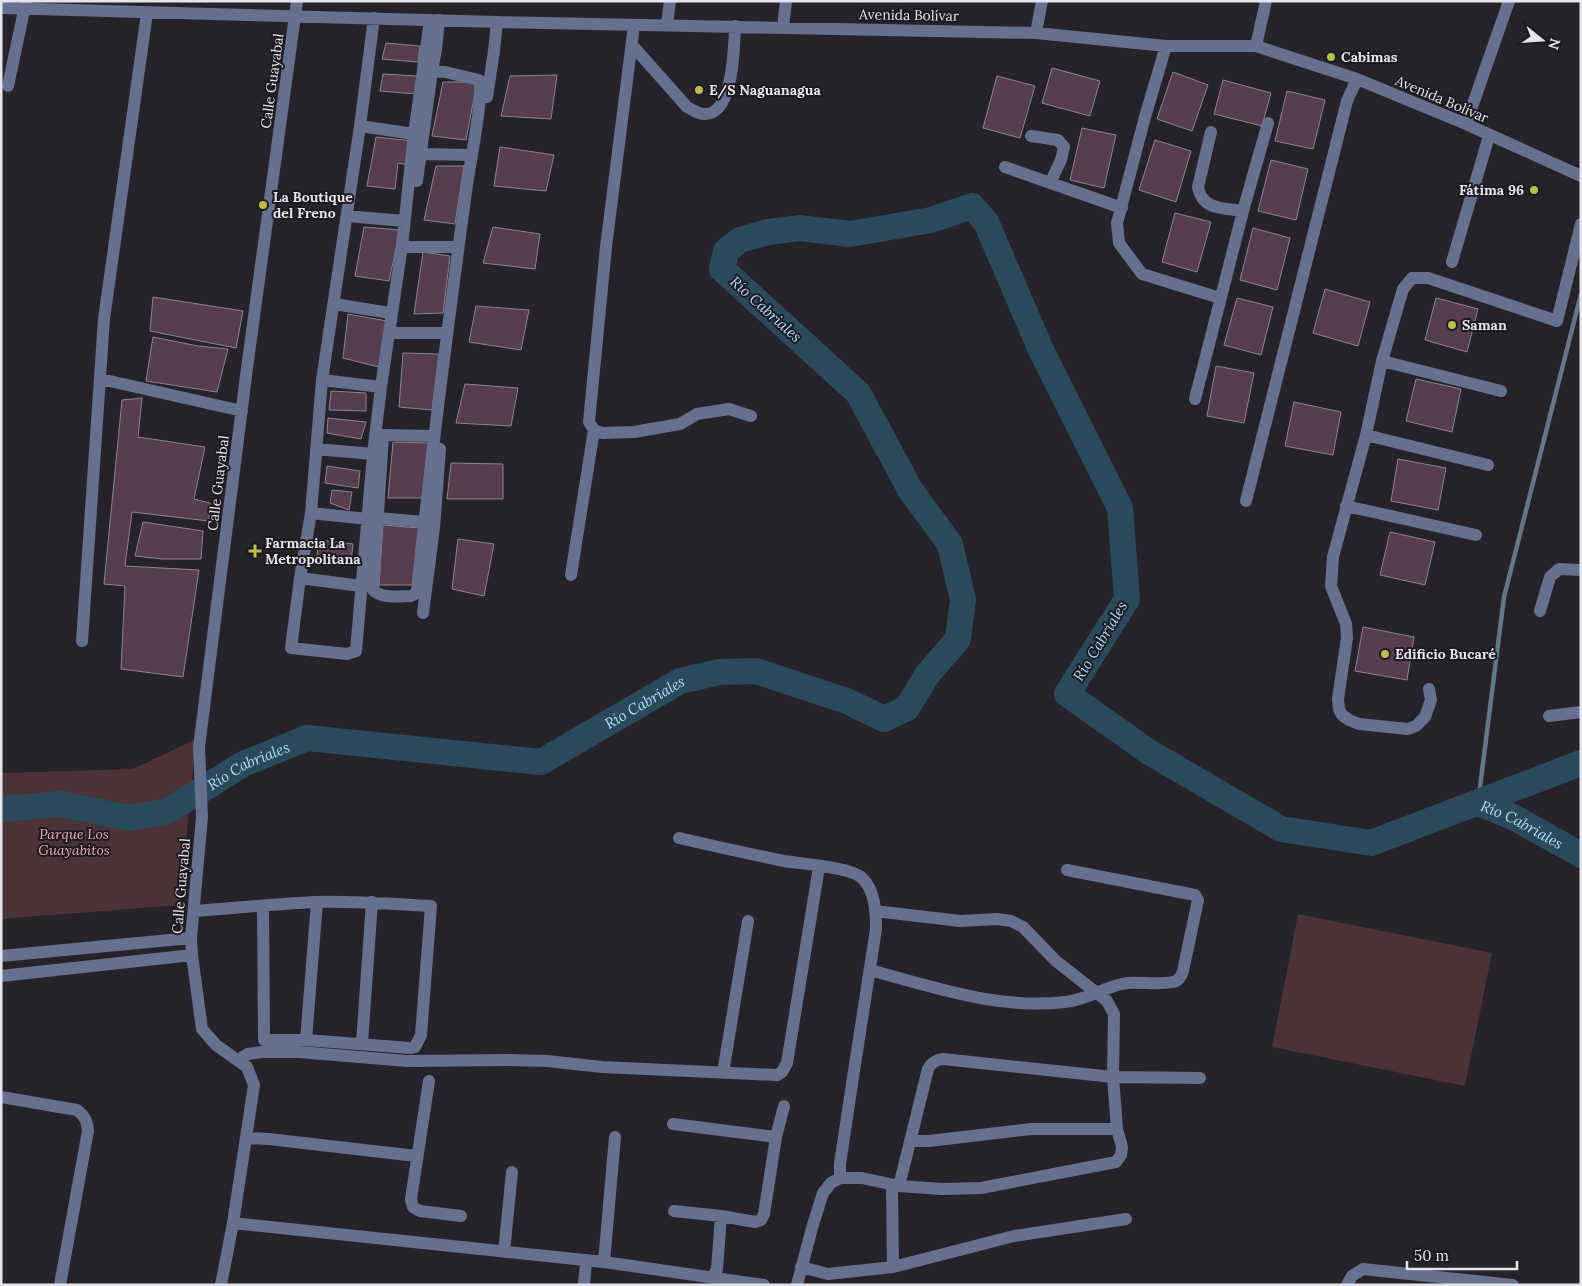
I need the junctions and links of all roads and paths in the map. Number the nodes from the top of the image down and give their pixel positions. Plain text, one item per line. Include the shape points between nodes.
1 (298, 1) edge
2 (670, 1) edge
3 (786, 1) edge
4 (1042, 1) edge
5 (1266, 1) edge
6 (1508, 1) edge
7 (25, 5) edge
8 (1, 8) edge
9 (147, 13) junction
10 (296, 16) junction
11 (374, 18) junction
12 (435, 20) junction
13 (497, 22) junction
14 (634, 24) junction
15 (667, 25) junction
16 (735, 26) junction
17 (783, 27) junction
18 (1036, 32) junction
19 (632, 46) junction
20 (1166, 46) junction
21 (1256, 46) junction
22 (432, 71) junction
23 (1357, 79) junction
24 (8, 86) dead end
25 (1268, 123) dead end
26 (1466, 124) junction
27 (360, 126) junction
28 (1211, 132) dead end
29 (414, 134) junction
30 (1031, 136) dead end
31 (1489, 136) junction
32 (420, 154) junction
33 (472, 155) junction
34 (1005, 167) dead end
35 (1581, 176) edge
36 (1050, 182) junction
37 (1122, 208) junction
38 (1242, 211) junction
39 (347, 216) junction
40 (404, 221) junction
41 (1581, 224) edge
42 (408, 246) junction
43 (458, 247) junction
44 (1452, 262) dead end
45 (1220, 298) junction
46 (334, 304) junction
47 (390, 313) junction
48 (395, 332) junction
49 (447, 333) junction
50 (1382, 361) junction
51 (101, 379) junction
52 (322, 380) junction
53 (380, 387) junction
54 (1501, 391) dead end
55 (1195, 398) dead end
56 (242, 411) junction
57 (751, 416) dead end
58 (594, 430) junction
59 (383, 435) junction
60 (1366, 435) junction
61 (434, 436) junction
62 (316, 449) junction
63 (373, 454) junction
64 (1488, 465) dead end
65 (1246, 500) dead end
66 (1346, 506) junction
67 (310, 513) junction
68 (373, 518) junction
69 (424, 522) junction
70 (1476, 535) dead end
71 (1581, 570) edge
72 (571, 575) dead end
73 (300, 578) junction
74 (361, 586) junction
75 (1540, 611) dead end
76 (423, 613) dead end
77 (82, 641) dead end
78 (1429, 689) dead end
79 (1581, 712) edge
80 (1549, 716) dead end
81 (679, 838) dead end
82 (819, 867) junction
83 (1067, 870) dead end
84 (316, 902) junction
85 (372, 902) junction
86 (263, 906) junction
87 (194, 911) junction
88 (875, 911) junction
89 (748, 921) dead end
90 (191, 938) junction
91 (192, 955) junction
92 (1, 956) edge
93 (870, 970) junction
94 (1, 976) edge
95 (1097, 993) junction
96 (306, 1040) junction
97 (362, 1043) junction
98 (238, 1060) junction
99 (723, 1073) junction
100 (1113, 1077) junction
101 (1200, 1078) dead end
102 (429, 1080) dead end
103 (1, 1097) edge
104 (784, 1106) dead end
105 (673, 1124) dead end
106 (1117, 1129) junction
107 (615, 1137) dead end
108 (776, 1137) junction
109 (246, 1138) junction
110 (911, 1140) junction
111 (416, 1156) junction
112 (512, 1172) dead end
113 (840, 1178) junction
114 (896, 1186) junction
115 (674, 1211) dead end
116 (461, 1216) dead end
117 (721, 1216) junction
118 (1126, 1219) dead end
119 (233, 1223) junction
120 (504, 1252) junction
121 (586, 1261) junction
122 (604, 1262) junction
123 (801, 1266) junction
124 (893, 1267) junction
125 (713, 1277) junction
126 (60, 1285) edge
127 (220, 1285) edge
128 (584, 1285) edge
129 (764, 1285) edge
130 (797, 1285) edge
131 (1347, 1285) edge
132 (1513, 1285) edge

1 - 10 street, Calle Guayabal
2 - 15 street
3 - 17 street
4 - 18 street
5 - 21 street
6 - 26 street
7 - 8 street, Avenida Bolívar
7 - 9 street, Avenida Bolívar
7 - 24 street
9 - 10 street, Avenida Bolívar
9 - 51 street via 104,319
10 - 11 street, Avenida Bolívar
10 - 56 street, Calle Guayabal
11 - 12 street, Avenida Bolívar
11 - 27 street
12 - 13 street, Avenida Bolívar
12 - 22 street via 436,50
12 - 29 street
13 - 14 street, Avenida Bolívar
13 - 76 street via 448,361 434,528
14 - 15 street, Avenida Bolívar
14 - 19 street
15 - 16 street, Avenida Bolívar
16 - 17 street, Avenida Bolívar
16 - 19 street via 734,62 729,87 722,103 707,114 687,107
17 - 18 street, Avenida Bolívar
18 - 20 street, Avenida Bolívar
19 - 58 street via 606,247 589,422
20 - 21 street, Avenida Bolívar
20 - 37 street
21 - 23 street, Avenida Bolívar
22 - 32 street
22 - 33 street via 480,82
23 - 26 street, Avenida Bolívar
23 - 65 street via 1345,111
25 - 38 street
26 - 31 street, Avenida Bolívar
27 - 29 street
27 - 39 street
28 - 38 street via 1198,187 1200,195 1207,203
29 - 40 street
30 - 36 street via 1058,140 1064,147
31 - 35 street, Avenida Bolívar
31 - 44 street
32 - 33 street
32 - 42 street
33 - 43 street
34 - 36 street
36 - 37 street
37 - 45 street via 1117,223 1119,243 1142,274
38 - 45 street
39 - 40 street
39 - 46 street
40 - 47 street
41 - 50 street via 1557,321 1428,278 1412,278 1403,289
42 - 43 street
42 - 48 street
43 - 49 street
45 - 55 street
46 - 47 street
46 - 52 street
47 - 53 street
48 - 49 street
48 - 59 street
49 - 61 street
50 - 54 street
50 - 60 street
51 - 56 street
51 - 77 street
52 - 53 street
52 - 62 street
53 - 63 street
56 - 87 street, Calle Guayabal via 200,747 202,817
57 - 58 street via 729,409 697,414 680,424 634,432 602,433
58 - 72 street
59 - 61 street
59 - 68 street
60 - 64 street
60 - 66 street
61 - 69 street
62 - 63 street
62 - 67 street
63 - 68 street
66 - 70 street
66 - 78 street via 1333,557 1331,586 1346,624 1347,638 1339,709 1342,715 1359,724 1408,729 1425,717 1431,700
67 - 68 street
67 - 73 street
68 - 69 street
68 - 69 street via 373,590 384,596 411,596 417,590
68 - 74 street
71 - 75 street via 1559,569 1550,577
73 - 74 street
73 - 74 street via 291,648 347,654 356,651
79 - 80 street
81 - 82 street
82 - 88 street via 853,872 862,878 869,888
82 - 99 street via 785,1068 777,1075
83 - 95 street via 1193,894 1198,898 1184,972 1179,979 1115,985
84 - 85 street
84 - 86 street
84 - 96 street
85 - 97 street
85 - 97 street via 431,906 419,1042 410,1048
86 - 87 street
86 - 96 street via 264,1040
87 - 90 street, Calle Guayabal
88 - 93 street
88 - 95 street via 960,921 1011,921 1023,927 1056,961
89 - 99 street
90 - 91 street, Calle Guayabal
90 - 92 street
91 - 94 street
91 - 98 street, Calle Guayabal via 202,1029 216,1045
93 - 95 street via 1004,1002 1063,1003
93 - 113 street
95 - 100 street via 1110,1005 1114,1014
96 - 97 street
98 - 99 street via 255,1052 290,1052 407,1061 547,1061
98 - 109 street via 247,1067 254,1085
100 - 101 street
100 - 106 street
100 - 110 street via 937,1060 928,1069
102 - 111 street
103 - 126 street via 77,1110 85,1115 88,1131
104 - 108 street
105 - 108 street
106 - 110 street via 1030,1130 929,1141
106 - 114 street via 1122,1147 1116,1162 981,1188
107 - 122 street
108 - 117 street via 761,1220 755,1222
109 - 111 street
109 - 119 street
110 - 114 street
111 - 116 street via 413,1207 420,1211
112 - 120 street
113 - 114 street via 862,1178
113 - 123 street via 823,1193
114 - 124 street
115 - 117 street
117 - 125 street via 717,1269
118 - 124 street via 1014,1236
119 - 120 street
119 - 127 street
120 - 121 street
121 - 122 street
121 - 128 street
122 - 125 street
123 - 124 street via 828,1274
123 - 130 street
125 - 129 street
131 - 132 street via 1352,1276 1363,1269

